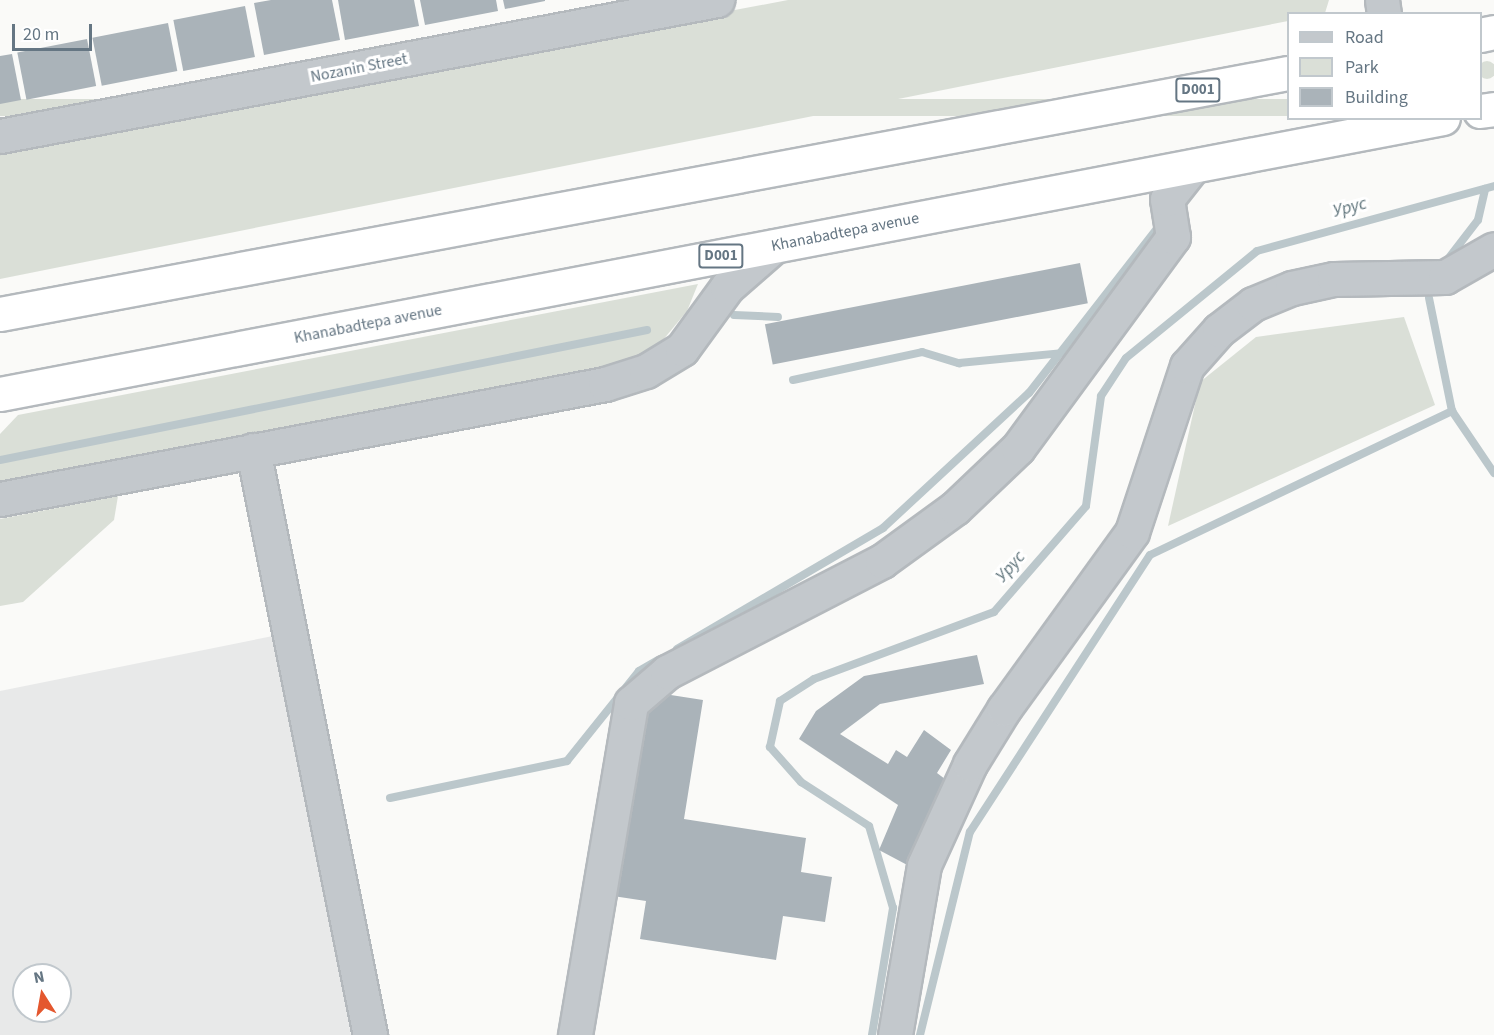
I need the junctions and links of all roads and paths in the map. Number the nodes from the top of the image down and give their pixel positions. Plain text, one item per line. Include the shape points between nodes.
1 (717, 0) edge
2 (1287, 73) edge
3 (1433, 120) edge
4 (0, 136) edge
5 (1193, 166) junction
6 (774, 246) junction
7 (1494, 249) edge
8 (0, 314) edge
9 (0, 394) edge
10 (253, 450) junction
11 (0, 500) edge
12 (370, 1035) edge
13 (575, 1035) edge
14 (895, 1035) edge

1 - 4 street, Nozanin Street
2 - 8 highway, D001
3 - 5 highway, Khanabadtepa avenue / D001
5 - 6 highway, Khanabadtepa avenue / D001
5 - 13 street via 1167,199 1173,237 1018,448 955,508 882,561 668,672 631,703
6 - 9 highway, Khanabadtepa avenue / D001
6 - 10 street via 727,287 682,349 646,371 605,384
7 - 14 street via 1444,278 1334,279 1292,288 1253,304 1219,330 1187,366 1132,532 1004,709 970,764 924,866
10 - 11 street
10 - 12 street

